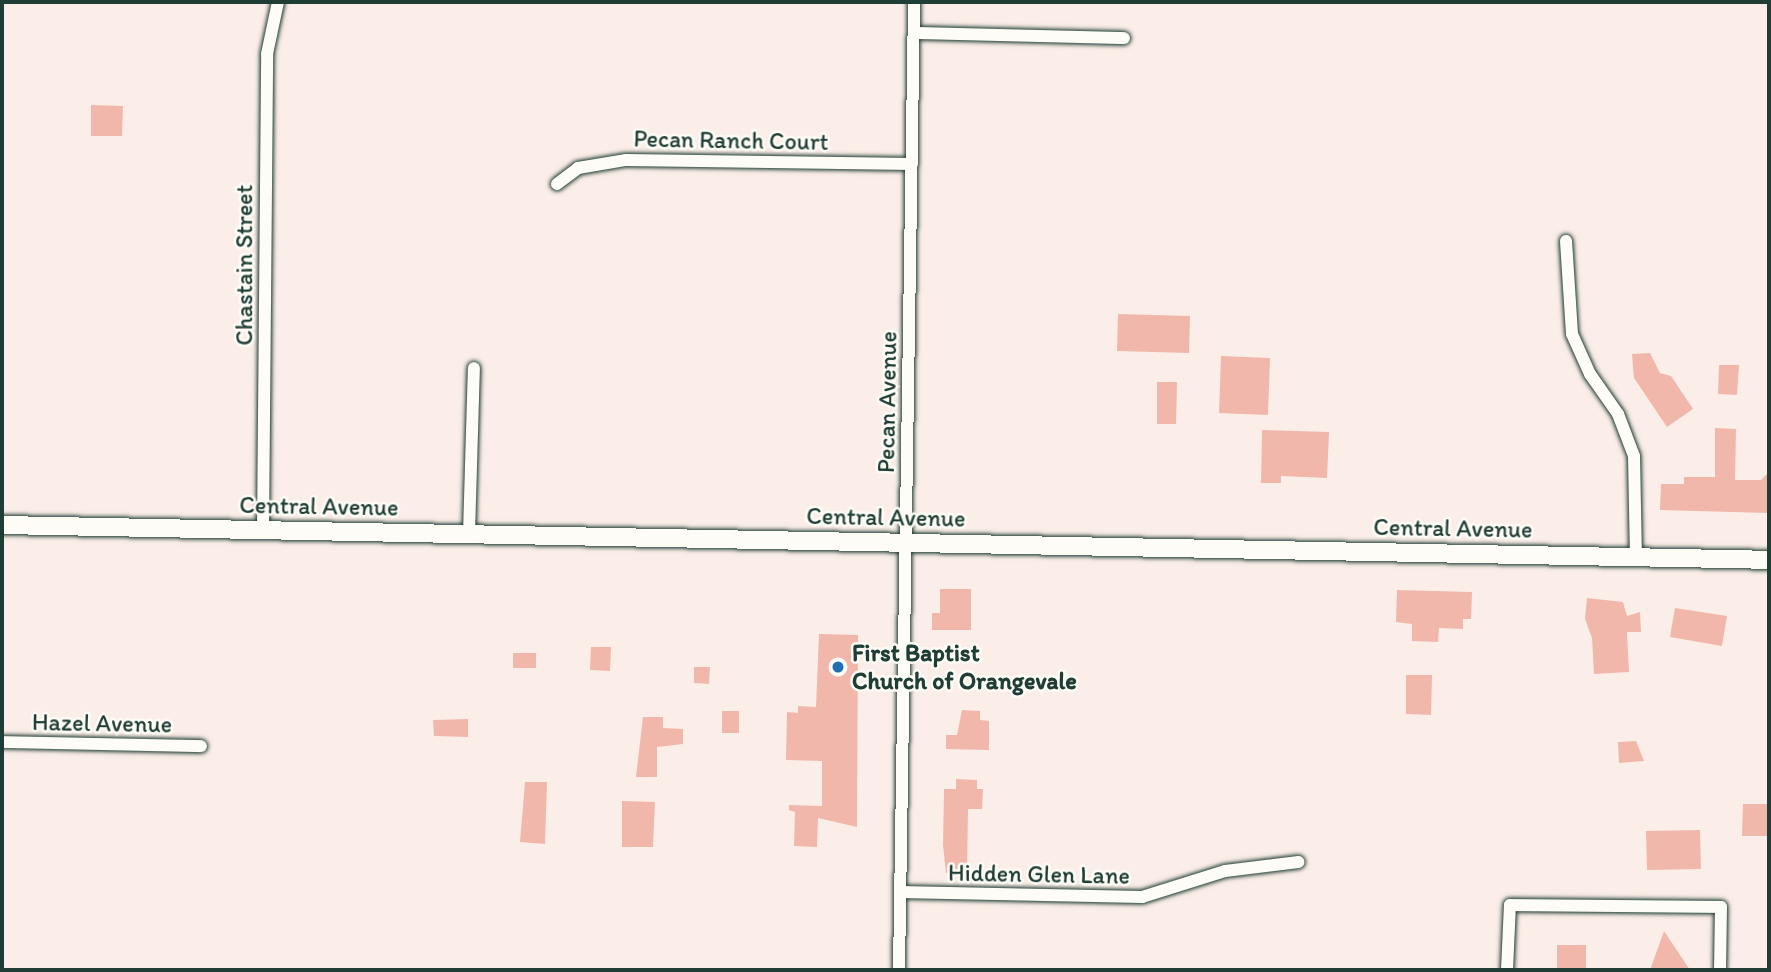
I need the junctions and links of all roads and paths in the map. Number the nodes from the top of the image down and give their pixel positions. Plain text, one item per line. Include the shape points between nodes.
1 (278, 2) edge
2 (914, 2) edge
3 (914, 33) junction
4 (1124, 38) dead end
5 (912, 164) junction
6 (557, 184) dead end
7 (1566, 240) dead end
8 (474, 368) dead end
9 (2, 525) edge
10 (263, 530) junction
11 (469, 533) junction
12 (906, 542) junction
13 (1636, 557) junction
14 (1769, 560) edge
15 (2, 742) edge
16 (201, 746) dead end
17 (1298, 862) dead end
18 (900, 892) junction
19 (899, 970) edge
20 (1507, 970) edge
21 (1720, 970) edge

1 - 10 street, Chastain Street via 267,54
2 - 3 street, Pecan Avenue
3 - 4 street
3 - 5 street, Pecan Avenue
5 - 6 street, Pecan Ranch Court via 626,160 578,168
5 - 12 street, Pecan Avenue
7 - 13 street via 1572,334 1590,374 1618,414 1634,456
8 - 11 street
9 - 10 street, Central Avenue
10 - 11 street, Central Avenue
11 - 12 street, Central Avenue
12 - 13 street, Central Avenue
12 - 18 street, Pecan Avenue
13 - 14 street, Central Avenue
15 - 16 street, Hazel Avenue
17 - 18 street, Hidden Glen Lane via 1225,871 1142,897
18 - 19 street, Pecan Avenue
20 - 21 street via 1510,905 1721,907

